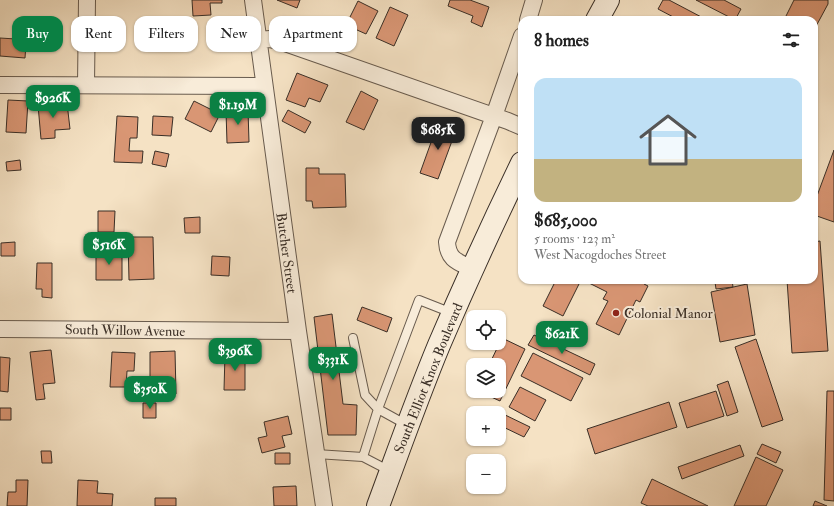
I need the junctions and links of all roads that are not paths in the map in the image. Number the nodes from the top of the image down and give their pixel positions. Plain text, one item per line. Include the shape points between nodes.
1 (87, 0) edge
2 (253, 0) edge
3 (534, 0) edge
4 (608, 0) edge
5 (255, 16) edge
6 (529, 16) edge
7 (599, 16) edge
8 (261, 40) edge
9 (518, 47) edge
10 (260, 52) edge
11 (0, 85) edge
12 (86, 85) junction
13 (264, 86) junction
14 (494, 116) junction
15 (518, 125) edge
16 (518, 172) edge
17 (473, 269) junction
18 (453, 313) junction
19 (0, 329) edge
20 (298, 331) junction
21 (353, 338) dead end
22 (378, 409) junction
23 (407, 426) junction
24 (316, 454) junction
25 (363, 457) junction
26 (390, 471) junction
27 (324, 506) edge
28 (378, 506) edge

1 - 12 street
2 - 5 street, Butcher Street
3 - 6 street
4 - 7 main road
8 - 14 street via 282,42
9 - 14 street
10 - 13 street, Butcher Street
11 - 12 street
12 - 13 street
13 - 20 street, Butcher Street
14 - 15 street
14 - 17 street via 447,242 450,256
16 - 17 main road, South Elliot Knox Boulevard
17 - 18 main road, South Elliot Knox Boulevard
18 - 22 lane via 419,300
18 - 23 main road, South Elliot Knox Boulevard
19 - 20 street, South Willow Avenue
20 - 24 street, Butcher Street
21 - 22 lane via 365,395
22 - 23 lane
22 - 25 lane
23 - 26 main road, South Elliot Knox Boulevard
24 - 25 lane
24 - 27 street, Butcher Street
25 - 26 lane
26 - 28 main road, South Elliot Knox Boulevard

